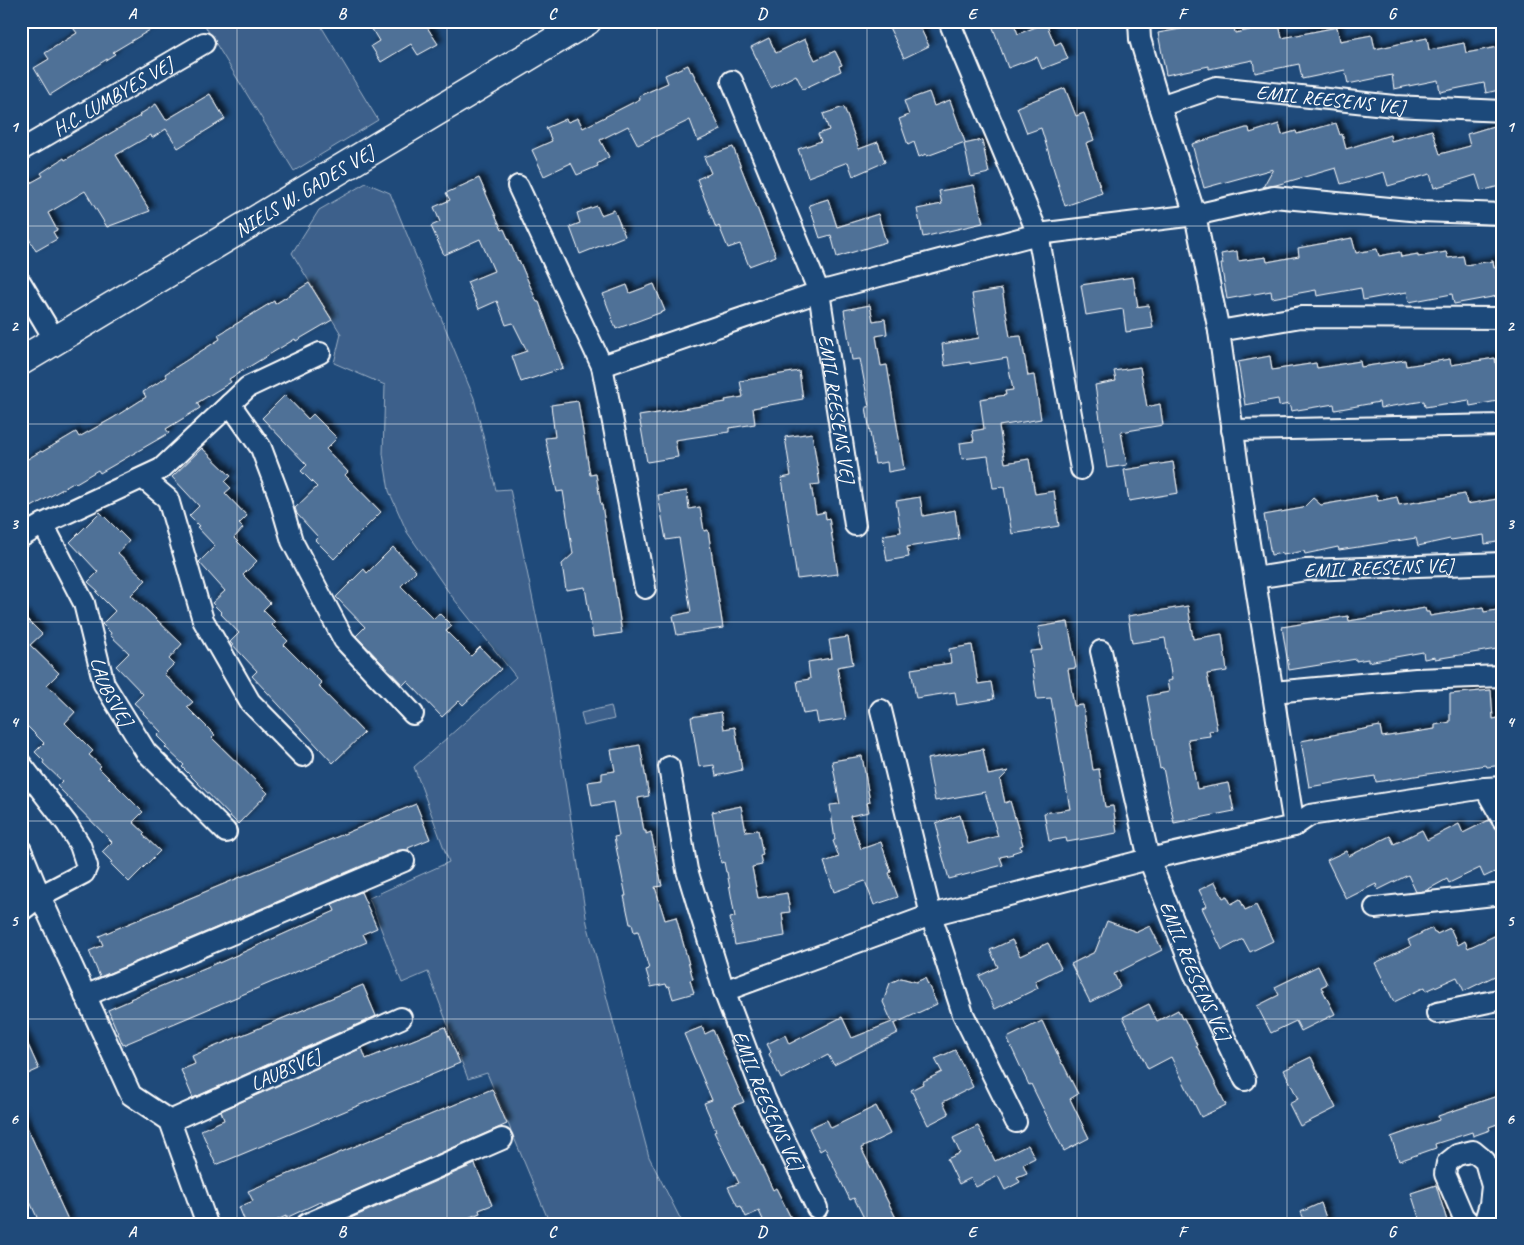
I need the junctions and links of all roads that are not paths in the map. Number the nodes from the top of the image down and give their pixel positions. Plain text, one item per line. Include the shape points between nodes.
1 (587, 21) edge
2 (1139, 21) edge
3 (950, 26) dead end
4 (204, 43) dead end
5 (732, 81) dead end
6 (1160, 106) junction
7 (1503, 111) edge
8 (21, 150) edge
9 (518, 186) dead end
10 (1503, 214) edge
11 (1195, 215) junction
12 (1038, 234) junction
13 (21, 283) edge
14 (819, 292) junction
15 (1503, 318) edge
16 (1219, 331) junction
17 (55, 340) junction
18 (320, 353) dead end
19 (21, 361) edge
20 (602, 366) junction
21 (230, 404) junction
22 (1503, 425) edge
23 (1232, 430) junction
24 (1081, 469) dead end
25 (143, 478) junction
26 (43, 524) junction
27 (855, 524) dead end
28 (21, 537) edge
29 (1503, 564) edge
30 (1255, 578) junction
31 (645, 588) dead end
32 (1101, 651) dead end
33 (1503, 676) edge
34 (1273, 692) junction
35 (881, 710) dead end
36 (413, 714) dead end
37 (303, 756) dead end
38 (21, 764) edge
39 (669, 767) dead end
40 (1494, 787) edge
41 (1503, 820) edge
42 (1294, 826) junction
43 (226, 832) dead end
44 (21, 850) edge
45 (1149, 859) junction
46 (404, 861) dead end
47 (1503, 894) edge
48 (40, 896) junction
49 (1375, 908) dead end
50 (21, 911) edge
51 (930, 915) junction
52 (724, 991) junction
53 (86, 996) junction
54 (1503, 999) edge
55 (1437, 1013) dead end
56 (401, 1018) dead end
57 (1245, 1080) dead end
58 (170, 1121) junction
59 (1016, 1122) dead end
60 (502, 1139) dead end
61 (817, 1208) dead end
62 (207, 1224) edge
63 (307, 1224) edge
64 (1470, 1224) edge
65 (1484, 1224) edge

1 - 17 street, NIELS W. GADES VEJ
2 - 6 street via 1140,39
3 - 12 street
4 - 8 street, H.C. LUMBYES VEJ
5 - 14 street, EMIL REESENS VEJ
6 - 7 street, EMIL REESENS VEJ via 1216,87 1394,106
6 - 11 street
9 - 20 street
10 - 11 street via 1421,211 1274,197
11 - 12 street
11 - 16 street
12 - 14 street
12 - 24 street
13 - 17 street
14 - 20 street
14 - 27 street, EMIL REESENS VEJ
15 - 16 street via 1301,317
16 - 23 street
17 - 19 street, NIELS W. GADES VEJ
18 - 21 street via 248,387
20 - 31 street
21 - 25 street via 161,469
21 - 36 street via 261,448 292,541 344,640
22 - 23 street
23 - 30 street
25 - 26 street
25 - 37 street via 168,499 202,620 250,702
26 - 28 street
26 - 43 street, LAUBSVEJ via 84,603 104,684 146,752
29 - 30 street, EMIL REESENS VEJ via 1306,570
30 - 34 street
32 - 45 street, EMIL REESENS VEJ
33 - 34 street via 1416,679
34 - 42 street
35 - 51 street
38 - 48 street via 67,824 80,845 87,866 84,873
39 - 52 street, EMIL REESENS VEJ via 687,870
40 - 41 street
40 - 42 street via 1310,815
42 - 45 street
44 - 48 street
45 - 51 street
45 - 57 street, EMIL REESENS VEJ via 1194,973
46 - 53 street
47 - 49 street
48 - 50 street
48 - 53 street
51 - 52 street
51 - 59 street via 963,1014
52 - 61 street, EMIL REESENS VEJ via 765,1099
53 - 58 street via 131,1095
54 - 55 street
56 - 58 street, LAUBSVEJ
58 - 62 street
60 - 63 street
64 - 65 street via 1463,1216 1445,1174 1448,1163 1457,1155 1473,1150 1485,1161 1492,1186

